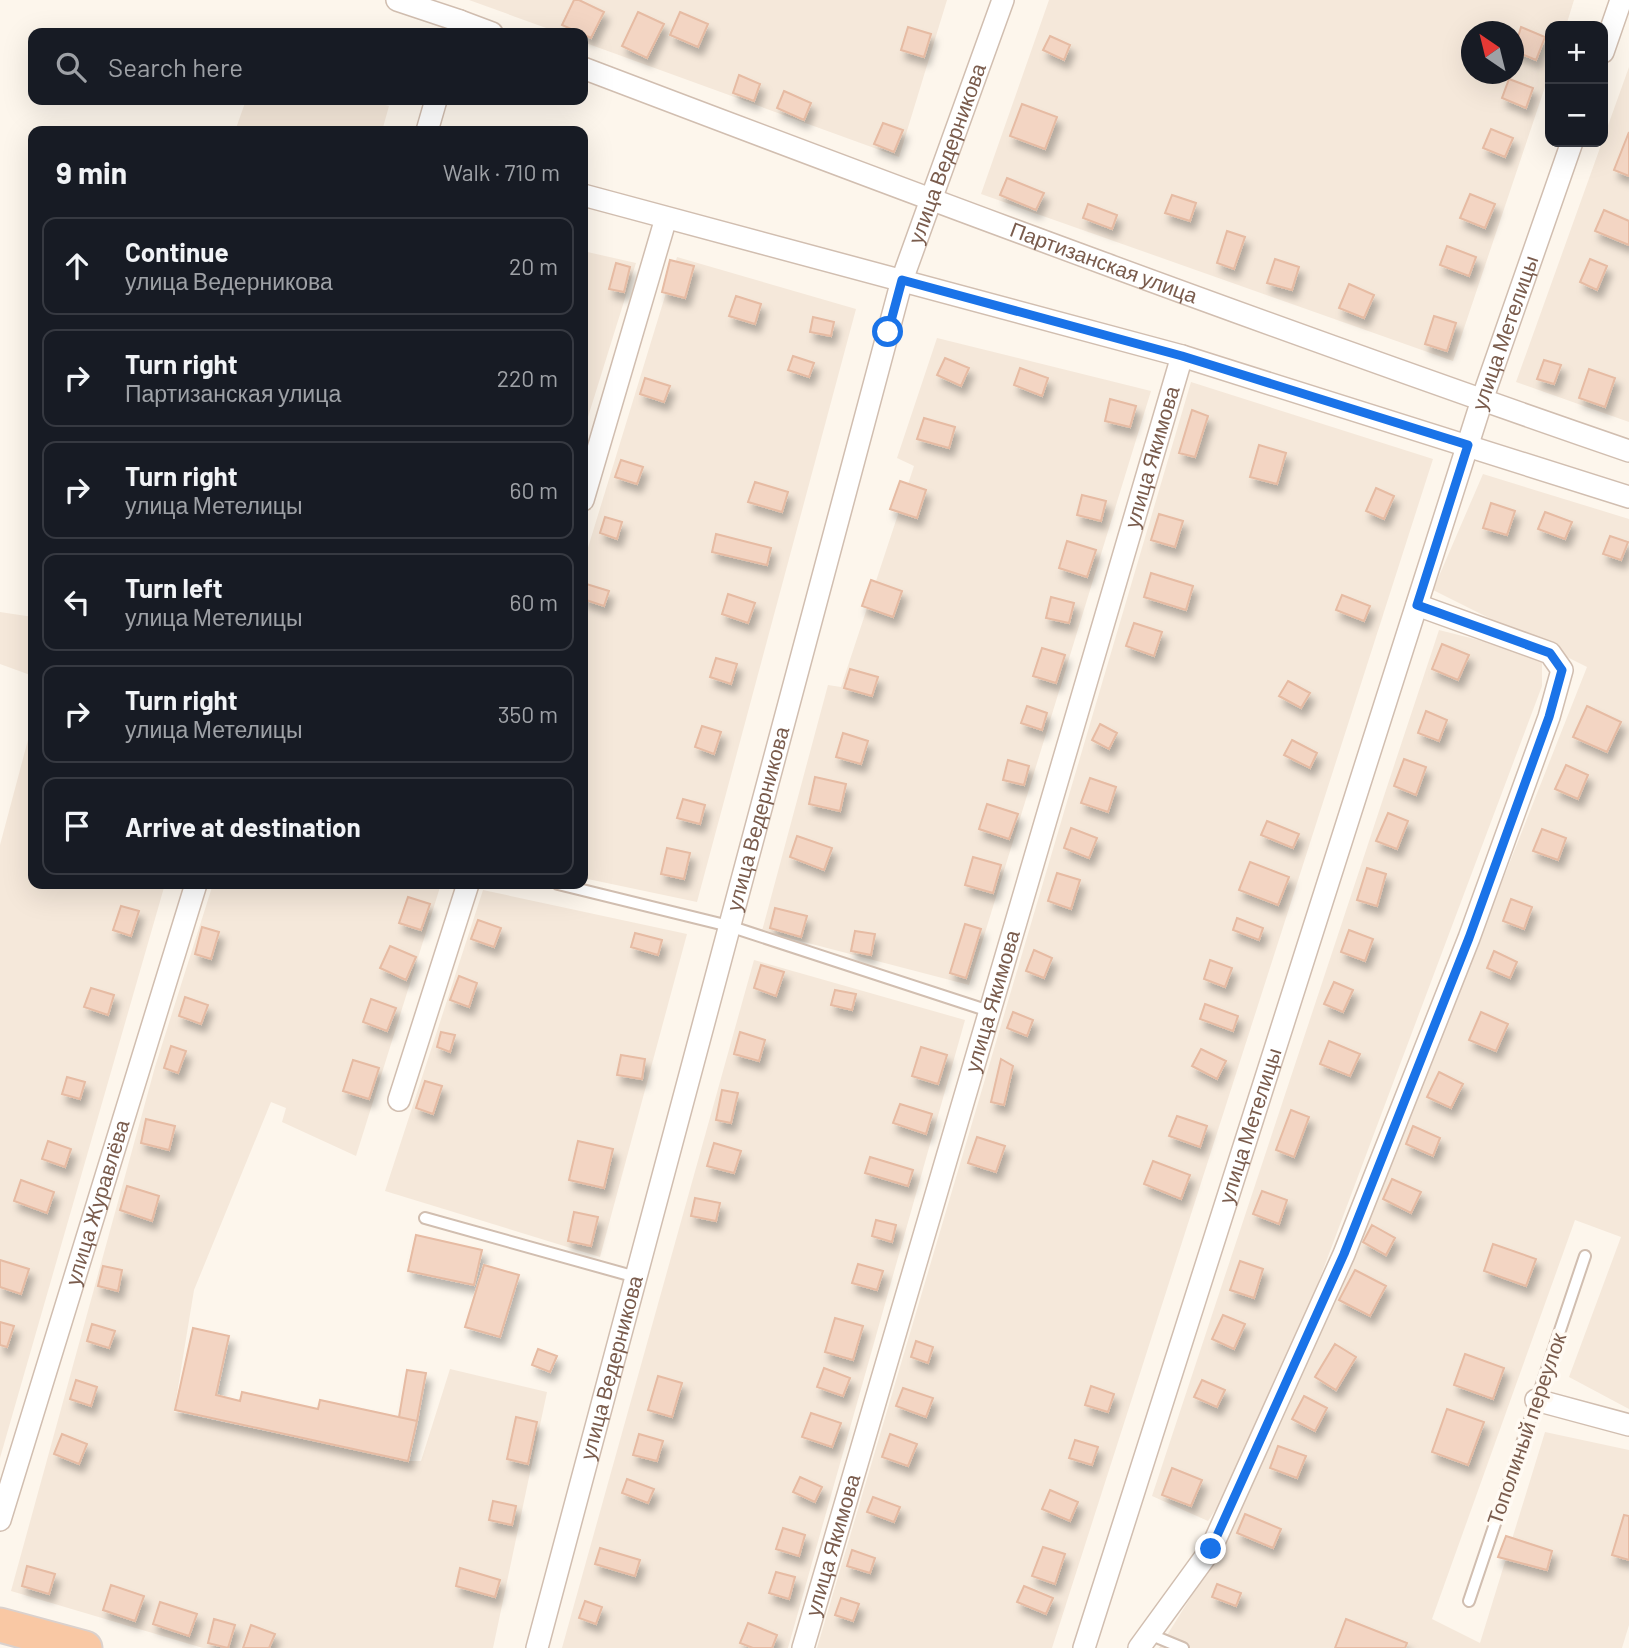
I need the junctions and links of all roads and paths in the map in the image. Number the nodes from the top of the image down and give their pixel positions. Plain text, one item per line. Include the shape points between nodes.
1 (397, 0) edge
2 (1003, 0) edge
3 (1621, 0) edge
4 (459, 27) edge
5 (1608, 38) edge
6 (588, 70) edge
7 (435, 105) edge
8 (428, 126) edge
9 (1570, 147) edge
10 (588, 196) edge
11 (931, 201) junction
12 (666, 218) junction
13 (902, 280) junction
14 (1182, 356) junction
15 (1482, 400) junction
16 (1468, 445) junction
17 (1629, 451) edge
18 (588, 483) edge
19 (1629, 497) edge
20 (1417, 605) junction
21 (193, 889) edge
22 (466, 889) edge
23 (578, 889) edge
24 (729, 926) junction
25 (989, 1011) junction
26 (399, 1100) dead end
27 (425, 1217) dead end
28 (1585, 1256) dead end
29 (636, 1277) junction
30 (1536, 1399) junction
31 (1629, 1425) edge
32 (0, 1520) edge
33 (1469, 1601) dead end
34 (0, 1625) edge
35 (1144, 1641) edge
36 (85, 1648) edge
37 (537, 1648) edge
38 (803, 1648) edge
39 (1084, 1648) edge
40 (1183, 1648) edge

1 - 4 street
2 - 11 street, улица Ведерникова
3 - 5 street
6 - 11 street, Партизанская улица
7 - 8 street
9 - 15 street, улица Метелицы
10 - 12 street
11 - 13 street, улица Ведерникова
11 - 15 street, Партизанская улица
12 - 13 street
12 - 18 street
13 - 14 street
13 - 24 street, улица Ведерникова
14 - 16 street
14 - 25 street, улица Якимова
15 - 16 street, улица Метелицы
15 - 17 street, Партизанская улица
16 - 19 street
16 - 20 street, улица Метелицы
20 - 35 street via 1550,653 1562,670 1469,938 1344,1254 1211,1549
20 - 39 street, улица Метелицы
21 - 32 street, улица Журавлёва
22 - 26 street
23 - 24 lane
24 - 25 lane
24 - 29 street, улица Ведерникова
25 - 38 street, улица Якимова
27 - 29 lane
28 - 30 lane, Тополиный переулок
29 - 37 street, улица Ведерникова
30 - 31 street
30 - 33 lane, Тополиный переулок
34 - 36 highway
35 - 40 lane

